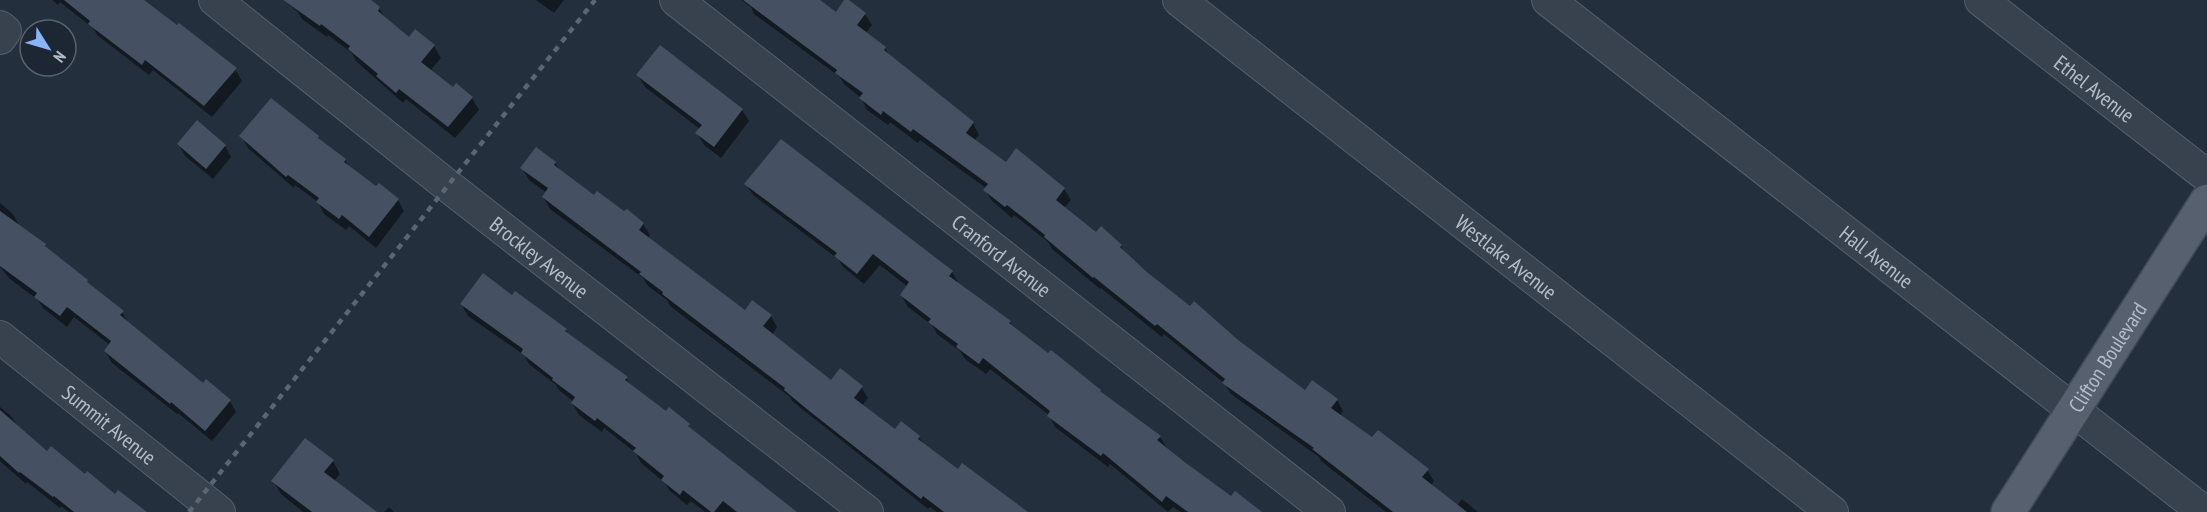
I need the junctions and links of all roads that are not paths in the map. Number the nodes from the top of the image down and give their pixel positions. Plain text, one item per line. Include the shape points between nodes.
1 (215, 0) edge
2 (676, 0) edge
3 (1179, 0) edge
4 (1548, 0) edge
5 (1981, 0) edge
6 (0, 27) edge
7 (0, 38) edge
8 (2207, 177) edge
9 (2207, 201) edge
10 (0, 337) edge
11 (2072, 410) junction
12 (219, 512) edge
13 (867, 512) edge
14 (1329, 512) edge
15 (1832, 512) edge
16 (2008, 512) edge
17 (2204, 512) edge

1 - 13 street, Brockley Avenue
2 - 14 street, Cranford Avenue
3 - 15 street, Westlake Avenue
4 - 11 street, Hall Avenue
5 - 8 street, Ethel Avenue
6 - 7 street via 5,31
9 - 11 main road, Clifton Boulevard
10 - 12 street, Summit Avenue
11 - 16 main road, Clifton Boulevard
11 - 17 street, Hall Avenue

